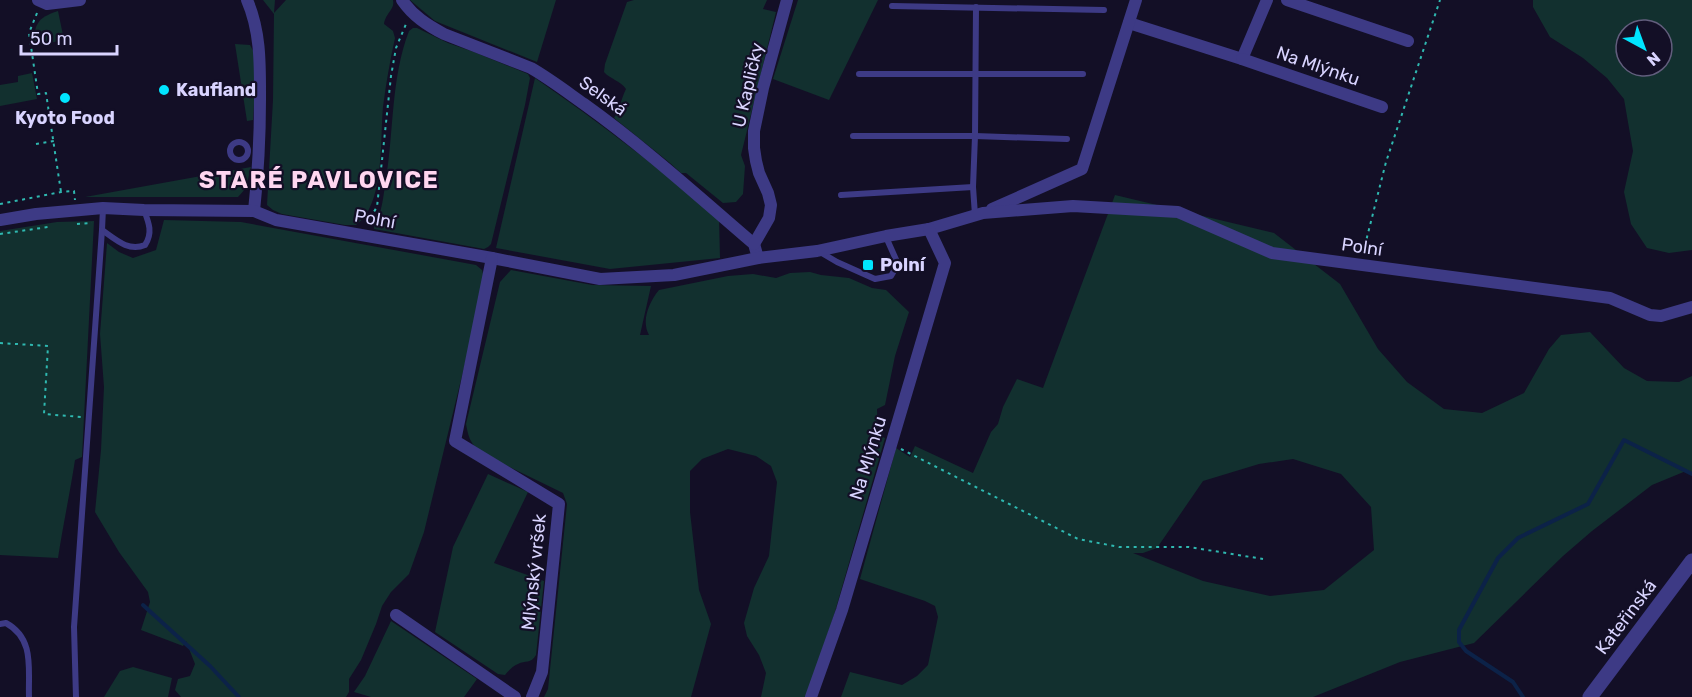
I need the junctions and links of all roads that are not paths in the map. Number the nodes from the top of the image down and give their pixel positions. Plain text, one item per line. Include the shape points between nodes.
1 (80, 0) edge
2 (247, 0) edge
3 (402, 0) edge
4 (787, 0) edge
5 (1136, 0) edge
6 (1266, 0) edge
7 (1287, 0) edge
8 (40, 1) edge
9 (892, 6) dead end
10 (976, 7) junction
11 (1104, 10) dead end
12 (1129, 23) junction
13 (1408, 41) dead end
14 (1242, 59) junction
15 (859, 74) dead end
16 (1083, 74) dead end
17 (976, 75) junction
18 (1382, 107) dead end
19 (853, 136) dead end
20 (975, 136) junction
21 (1067, 139) dead end
22 (973, 187) junction
23 (841, 195) dead end
24 (104, 208) junction
25 (144, 210) junction
26 (254, 211) junction
27 (979, 214) junction
28 (0, 220) edge
29 (102, 226) junction
30 (929, 229) junction
31 (886, 236) junction
32 (754, 244) junction
33 (817, 250) junction
34 (492, 258) junction
35 (758, 258) junction
36 (1692, 307) edge
37 (1692, 561) edge
38 (396, 615) dead end
39 (0, 624) edge
40 (29, 697) edge
41 (76, 697) edge
42 (515, 697) edge
43 (532, 697) edge
44 (811, 697) edge
45 (1590, 697) edge

1 - 8 street via 47,4
2 - 26 street via 260,63 260,159
3 - 32 street, Selská via 411,13 444,34 544,75 663,165
4 - 32 street, U Kapličky via 754,131 756,161 771,205 769,218
5 - 12 street
6 - 14 street
7 - 13 street
9 - 10 lane
10 - 11 lane
10 - 17 lane
12 - 14 street, Na Mlýnku
12 - 27 street via 1082,169
14 - 18 street, Na Mlýnku
15 - 17 lane
16 - 17 lane
17 - 20 lane
19 - 20 lane
20 - 21 lane
20 - 22 lane
22 - 23 lane
22 - 27 lane
24 - 25 street, Polní
24 - 28 street, Polní
24 - 29 lane
25 - 26 street, Polní
25 - 29 lane via 150,235 142,246 123,244
26 - 34 street, Polní via 276,220
27 - 30 street, Polní
27 - 36 street, Polní via 1073,206 1178,212 1272,253 1610,298 1650,315 1661,316
29 - 41 lane via 74,627
30 - 31 street, Polní
30 - 44 street, Na Mlýnku via 945,263 842,610
31 - 33 street, Polní
31 - 33 lane via 898,264 891,276 875,279
32 - 35 street
33 - 35 street, Polní
34 - 35 street, Polní via 600,279 674,275
34 - 43 street, Mlýnský vršek via 455,441 559,504 542,672
37 - 45 street, Kateřinská
38 - 42 street
39 - 40 lane via 6,623 18,631 28,649

